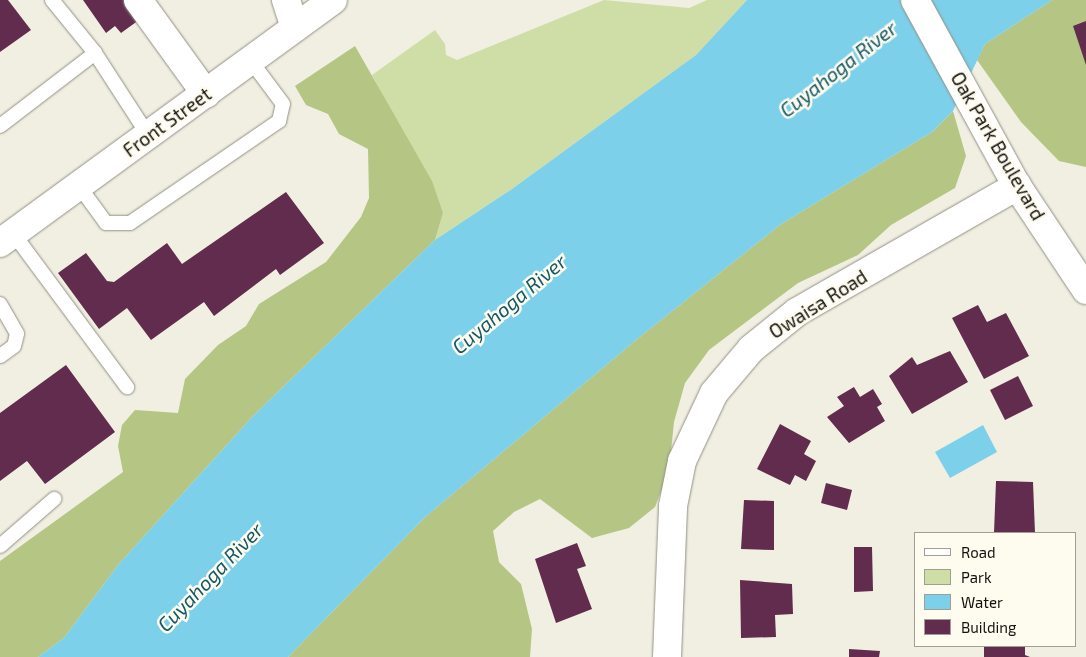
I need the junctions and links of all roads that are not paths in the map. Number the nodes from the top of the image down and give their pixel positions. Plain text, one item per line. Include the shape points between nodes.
1 (52, 0) edge
2 (138, 0) edge
3 (286, 0) edge
4 (333, 0) edge
5 (915, 0) edge
6 (294, 28) junction
7 (95, 53) junction
8 (251, 60) junction
9 (206, 94) junction
10 (0, 126) edge
11 (148, 136) junction
12 (79, 186) junction
13 (1017, 186) junction
14 (7, 238) edge
15 (1086, 290) edge
16 (0, 304) edge
17 (0, 356) edge
18 (127, 386) dead end
19 (54, 499) dead end
20 (0, 546) edge
21 (668, 657) edge

1 - 7 lane
2 - 9 street
3 - 6 street
4 - 6 street, Front Street
5 - 13 street, Oak Park Boulevard
6 - 8 street, Front Street
7 - 10 lane
7 - 11 lane
8 - 9 street, Front Street
8 - 12 lane via 283,104 279,121 130,223 106,223
9 - 11 street, Front Street
11 - 12 street, Front Street
12 - 14 street, Front Street
13 - 15 street, Oak Park Boulevard
13 - 21 street, Owaisa Road via 797,312 751,349 714,393 682,460 673,506
14 - 18 lane
16 - 17 lane via 17,334 14,346
19 - 20 lane

